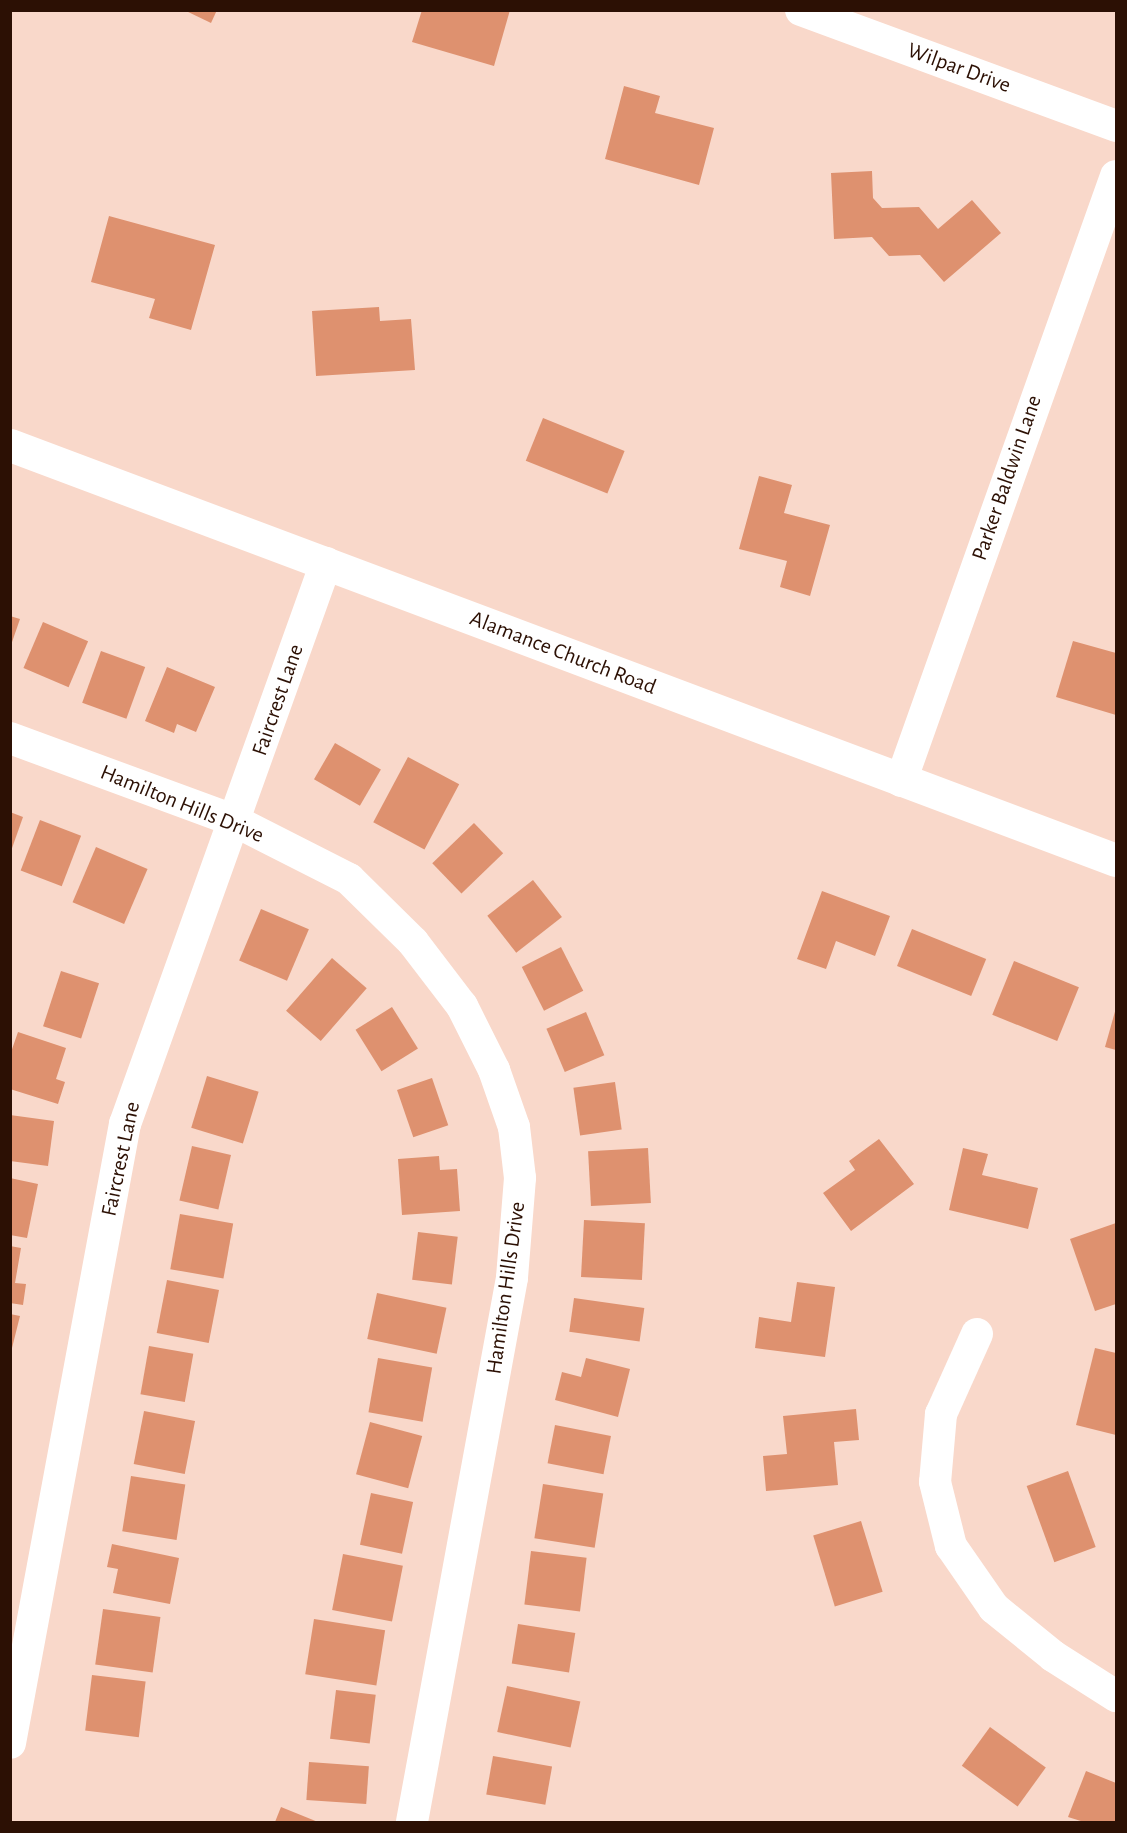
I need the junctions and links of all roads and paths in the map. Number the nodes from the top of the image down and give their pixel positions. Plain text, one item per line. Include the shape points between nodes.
1 (801, 10) edge
2 (1116, 126) edge
3 (1116, 176) edge
4 (10, 445) edge
5 (326, 563) junction
6 (10, 738) edge
7 (901, 781) junction
8 (236, 821) junction
9 (1116, 861) edge
10 (977, 1334) dead end
11 (1116, 1696) edge
12 (10, 1743) edge
13 (412, 1822) edge

1 - 2 street, Wilpar Drive
3 - 7 street, Parker Baldwin Lane
4 - 5 main road, Alamance Church Road
5 - 7 main road, Alamance Church Road
5 - 8 street, Faircrest Lane
6 - 8 street, Hamilton Hills Drive
7 - 9 main road, Alamance Church Road
8 - 12 street, Faircrest Lane via 124,1124
8 - 13 street, Hamilton Hills Drive via 349,879 413,942 462,1006 494,1070 514,1127 520,1178 512,1278
10 - 11 street via 941,1414 935,1482 951,1546 994,1608 1053,1656

